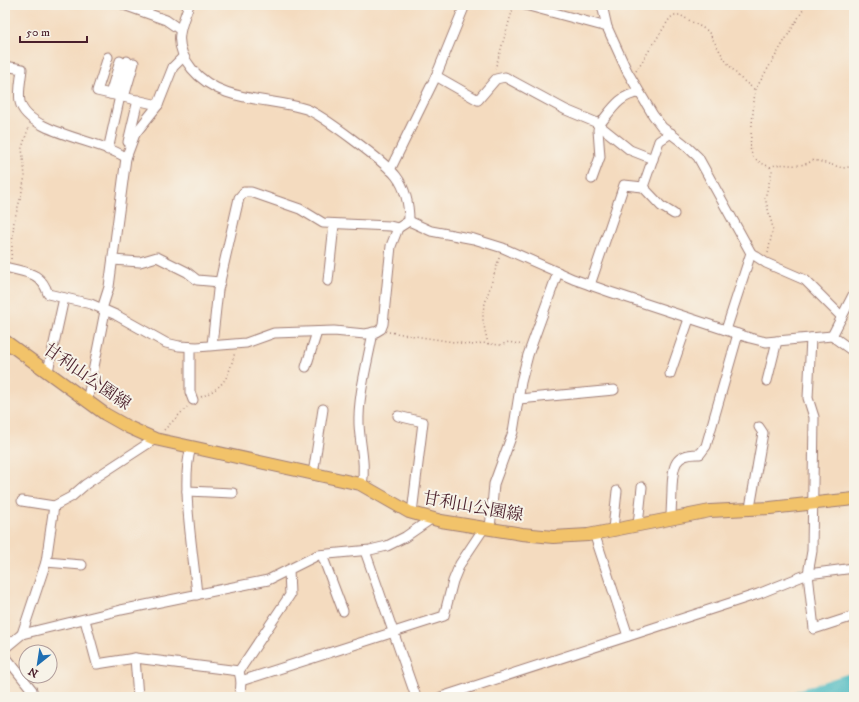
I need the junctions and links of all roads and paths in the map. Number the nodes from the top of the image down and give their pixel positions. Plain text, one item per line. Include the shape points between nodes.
1 (124, 5) edge
2 (189, 5) edge
3 (465, 5) edge
4 (514, 5) edge
5 (526, 5) edge
6 (602, 5) edge
7 (806, 5) edge
8 (607, 27) junction
9 (179, 29) junction
10 (183, 57) junction
11 (108, 58) dead end
12 (5, 66) edge
13 (436, 76) junction
14 (630, 77) junction
15 (498, 79) junction
16 (755, 90) junction
17 (640, 93) junction
18 (118, 95) junction
19 (138, 100) junction
20 (158, 105) junction
21 (34, 118) junction
22 (599, 126) junction
23 (671, 134) junction
24 (108, 150) junction
25 (125, 157) junction
26 (652, 159) junction
27 (854, 166) edge
28 (770, 167) junction
29 (390, 170) junction
30 (592, 179) dead end
31 (643, 187) junction
32 (674, 214) dead end
33 (409, 221) junction
34 (334, 225) junction
35 (398, 228) junction
36 (503, 248) junction
37 (751, 253) junction
38 (113, 260) junction
39 (766, 263) junction
40 (7, 268) edge
41 (558, 272) junction
42 (328, 281) dead end
43 (220, 282) junction
44 (590, 285) junction
45 (854, 292) edge
46 (64, 298) junction
47 (104, 310) junction
48 (842, 317) junction
49 (688, 319) junction
50 (377, 330) junction
51 (726, 330) junction
52 (317, 332) junction
53 (738, 334) junction
54 (832, 336) junction
55 (811, 338) junction
56 (5, 341) edge
57 (777, 341) junction
58 (237, 344) junction
59 (488, 344) junction
60 (212, 345) junction
61 (531, 346) junction
62 (190, 347) junction
63 (854, 352) edge
64 (306, 367) dead end
65 (48, 371) junction
66 (670, 374) dead end
67 (767, 381) dead end
68 (614, 390) dead end
69 (519, 399) junction
70 (193, 400) junction
71 (87, 402) junction
72 (323, 409) dead end
73 (398, 416) dead end
74 (759, 427) dead end
75 (156, 439) junction
76 (191, 448) junction
77 (313, 474) junction
78 (362, 486) junction
79 (642, 487) dead end
80 (187, 491) junction
81 (617, 491) dead end
82 (233, 493) dead end
83 (854, 500) edge
84 (22, 501) dead end
85 (812, 503) junction
86 (54, 506) junction
87 (750, 508) junction
88 (412, 513) junction
89 (431, 519) junction
90 (671, 519) junction
91 (638, 525) junction
92 (487, 528) junction
93 (613, 529) junction
94 (594, 533) junction
95 (365, 550) junction
96 (322, 554) junction
97 (46, 562) junction
98 (82, 565) dead end
99 (854, 568) edge
100 (289, 570) junction
101 (808, 574) junction
102 (197, 594) junction
103 (343, 611) dead end
104 (854, 616) edge
105 (85, 620) junction
106 (393, 632) junction
107 (22, 634) junction
108 (628, 636) junction
109 (5, 648) edge
110 (5, 656) edge
111 (136, 658) junction
112 (239, 671) junction
113 (241, 681) junction
114 (33, 697) edge
115 (138, 697) edge
116 (240, 697) edge
117 (416, 697) edge
118 (441, 697) edge

1 - 9 street via 166,20
2 - 9 street
3 - 13 street
4 - 15 path via 495,70
5 - 8 street
6 - 8 street
7 - 16 path
8 - 14 street
9 - 10 street via 180,52
10 - 20 street via 173,67
10 - 29 street via 197,75 209,85 226,93 293,105 321,116
11 - 18 street via 97,91
12 - 21 street via 22,69 20,104
13 - 15 street via 476,100
13 - 29 street
14 - 16 path via 638,69 670,18 680,15 708,31 725,60 739,77
14 - 17 street
15 - 22 street via 505,77
16 - 28 path via 751,154 755,160
17 - 22 street via 630,93 623,97
17 - 23 street via 662,127
18 - 18 street via 127,62
18 - 19 street
18 - 24 street
19 - 20 street
19 - 25 street
20 - 25 street via 136,134
21 - 24 street via 53,130
21 - 40 path via 27,128 22,148 25,176 14,221 13,243
22 - 26 street via 630,150
22 - 30 street via 600,158
23 - 26 street via 659,141
23 - 37 street via 698,157
24 - 25 street
25 - 38 street
26 - 31 street
27 - 28 path via 843,168 814,160 804,165 781,164
28 - 39 path via 772,171 765,198 773,228
29 - 33 street via 404,189
31 - 32 street via 661,206
31 - 44 street via 624,185
33 - 35 street
33 - 36 street via 430,231 474,239
34 - 35 street
34 - 42 street
34 - 43 street via 316,220 300,209 251,192 244,192 239,198
35 - 50 street via 391,246
36 - 41 street
36 - 59 path via 496,263 483,310
37 - 39 street
37 - 51 street
38 - 43 street via 140,262 157,257 197,280
38 - 47 street
39 - 48 street via 805,280
40 - 46 street via 38,276 45,284 48,294
41 - 44 street
41 - 61 street
43 - 60 street
44 - 49 street
45 - 48 street
46 - 47 street via 91,304
46 - 65 street
47 - 62 street via 166,343
47 - 71 street
48 - 54 street
49 - 51 street
49 - 66 street
50 - 52 street
50 - 59 path via 473,345
50 - 78 street via 360,402 359,424 364,459
51 - 53 street
52 - 58 street via 274,333
52 - 64 street
53 - 57 street via 766,342
53 - 90 street via 706,446 700,454 689,454 680,458 673,468
54 - 55 street
54 - 63 street
55 - 57 street
55 - 85 street via 808,398 814,417
56 - 65 main road, 甘利山公園線
57 - 67 street
58 - 60 street
58 - 70 path via 229,375 222,384 216,390
59 - 61 path via 500,345 509,342
60 - 62 street
61 - 69 street
62 - 70 street via 190,392
65 - 71 main road, 甘利山公園線
68 - 69 street
69 - 92 street via 513,432 494,484
70 - 75 path
71 - 75 main road, 甘利山公園線 via 128,427
72 - 77 street
73 - 88 street via 423,422
74 - 87 street via 763,433
75 - 76 main road, 甘利山公園線
75 - 86 street
76 - 77 main road, 甘利山公園線
76 - 80 street
77 - 78 main road, 甘利山公園線
78 - 88 main road, 甘利山公園線
79 - 91 street
80 - 82 street
80 - 102 street
81 - 93 street
83 - 85 main road, 甘利山公園線
84 - 86 street
85 - 87 main road, 甘利山公園線
85 - 101 street via 812,551
86 - 97 street
87 - 90 main road, 甘利山公園線 via 710,511
88 - 89 main road, 甘利山公園線
89 - 92 main road, 甘利山公園線
89 - 95 street via 387,546
90 - 91 main road, 甘利山公園線
91 - 93 main road, 甘利山公園線
92 - 94 main road, 甘利山公園線 via 554,536
92 - 106 street via 460,564 444,616
93 - 94 main road, 甘利山公園線
94 - 108 street
95 - 96 street
95 - 106 street
96 - 100 street
96 - 103 street
97 - 98 street
97 - 107 street
99 - 101 street
100 - 102 street via 268,580
100 - 112 street via 290,595
101 - 104 street via 814,629
101 - 108 street via 758,594
102 - 105 street
105 - 107 street
105 - 111 street via 97,664
106 - 113 street
106 - 117 street
107 - 109 street
108 - 118 street
110 - 114 street via 32,690
111 - 112 street
111 - 115 street
112 - 113 street
113 - 116 street

